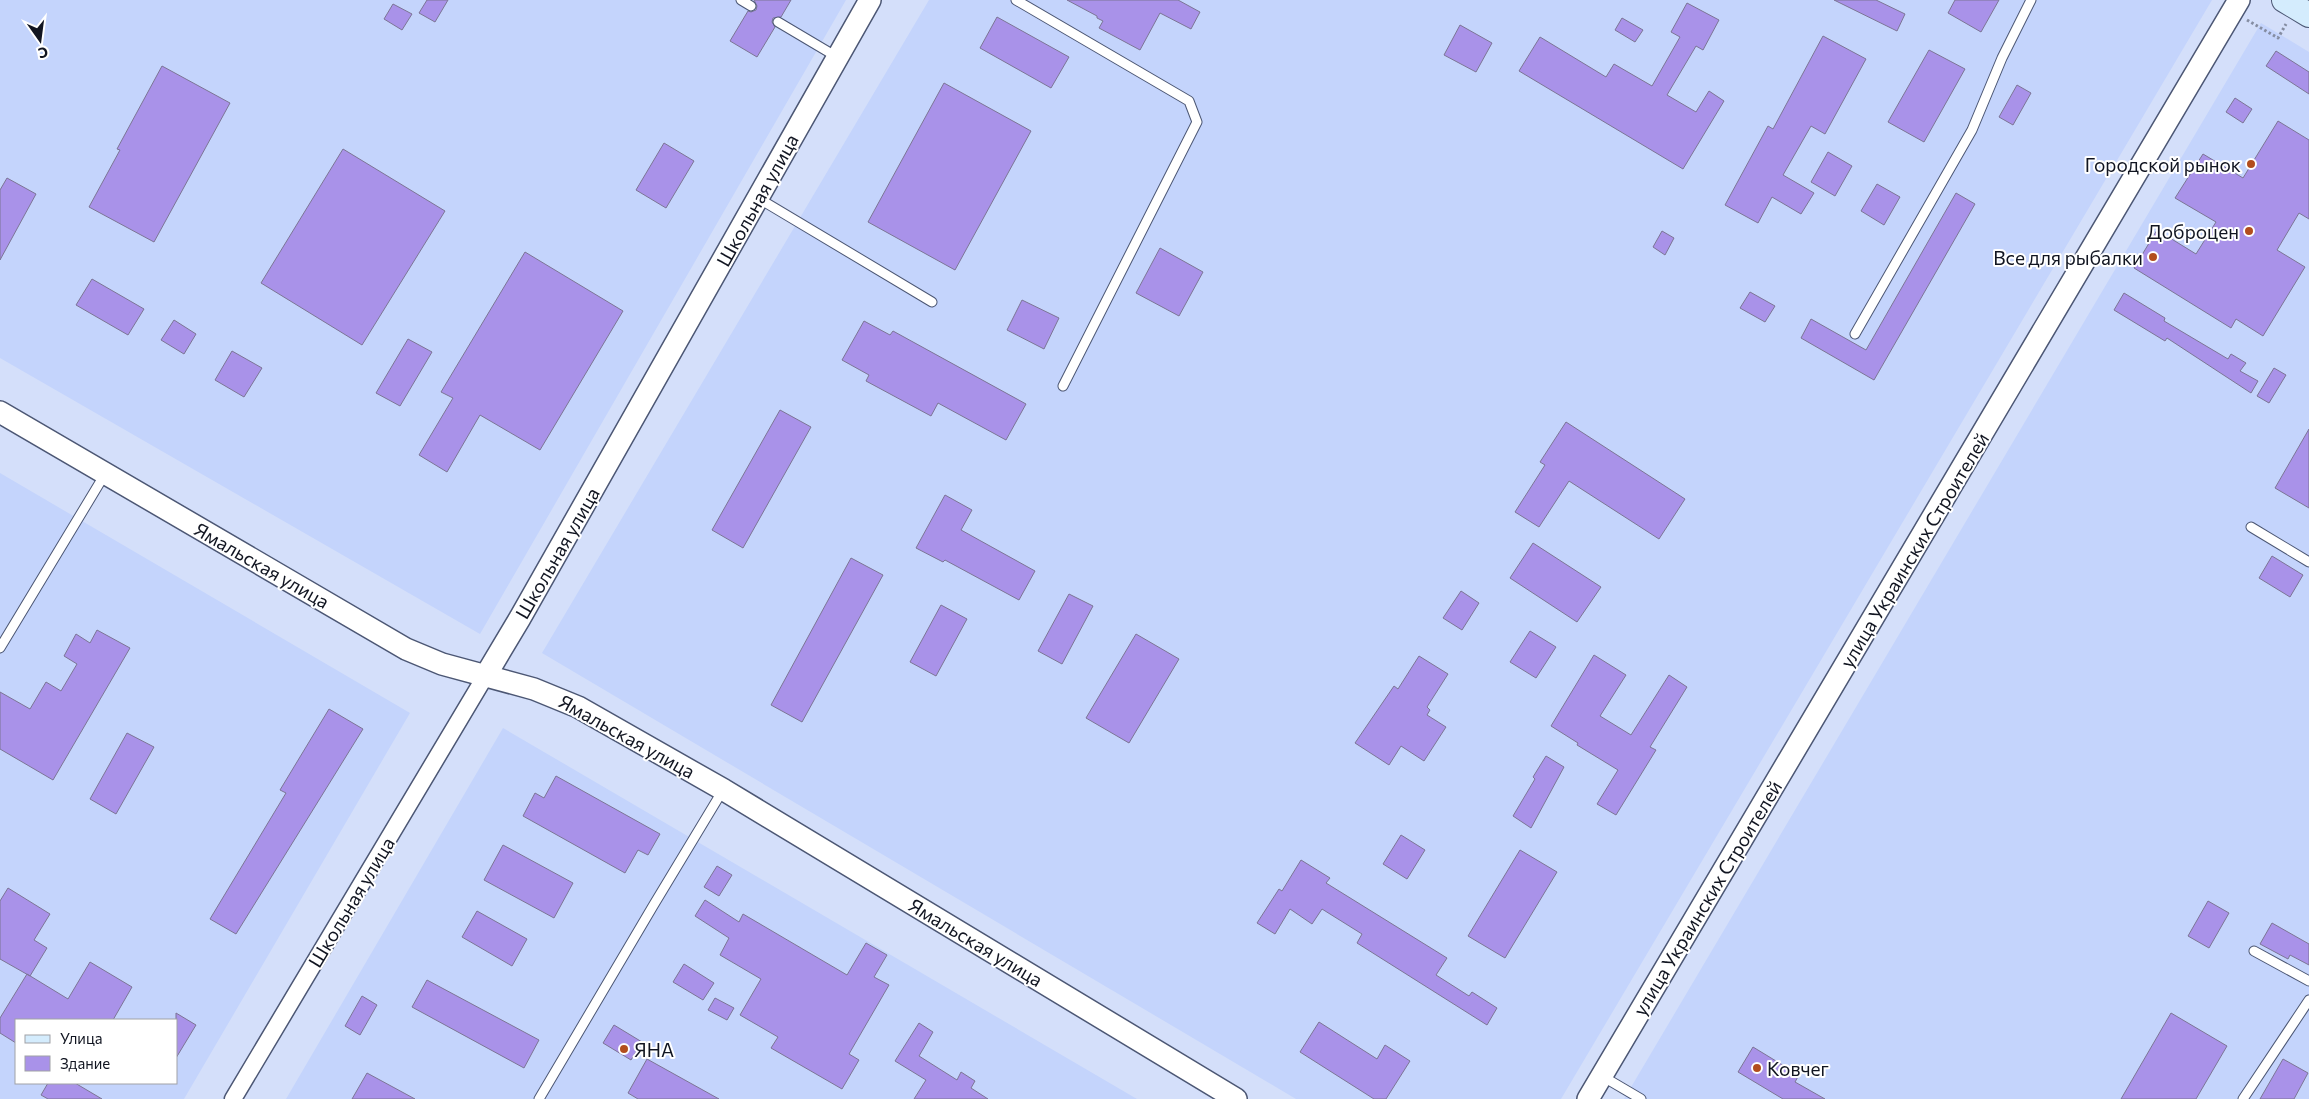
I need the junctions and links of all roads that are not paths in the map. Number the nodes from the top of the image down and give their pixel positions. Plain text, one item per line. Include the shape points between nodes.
1 (741, 0) edge
2 (870, 0) edge
3 (1016, 0) edge
4 (2031, 0) edge
5 (751, 6) dead end
6 (2236, 6) edge
7 (778, 22) dead end
8 (838, 57) junction
9 (758, 197) junction
10 (932, 302) dead end
11 (1855, 334) dead end
12 (1063, 386) dead end
13 (0, 412) edge
14 (105, 474) junction
15 (2251, 527) dead end
16 (2309, 562) edge
17 (0, 648) edge
18 (486, 676) junction
19 (724, 790) junction
20 (2254, 951) dead end
21 (2309, 980) edge
22 (2309, 1000) edge
23 (1607, 1078) dead end
24 (233, 1099) edge
25 (540, 1099) edge
26 (1236, 1099) edge
27 (1588, 1099) edge
28 (1641, 1099) edge
29 (2244, 1099) edge

1 - 5 lane
2 - 8 street, Школьная улица
3 - 12 lane via 1189,100 1197,122
4 - 11 lane via 1972,130
6 - 27 street, улица Украинских Строителей
7 - 8 lane
8 - 9 street, Школьная улица
9 - 10 lane
9 - 18 street, Школьная улица
13 - 14 street, Ямальская улица
14 - 17 lane
14 - 18 street, Ямальская улица via 406,649 442,664
15 - 16 lane
18 - 19 street, Ямальская улица via 558,697
18 - 24 street, Школьная улица
19 - 25 lane
19 - 26 street, Ямальская улица via 1212,1089
20 - 21 lane
22 - 29 lane
23 - 28 lane

